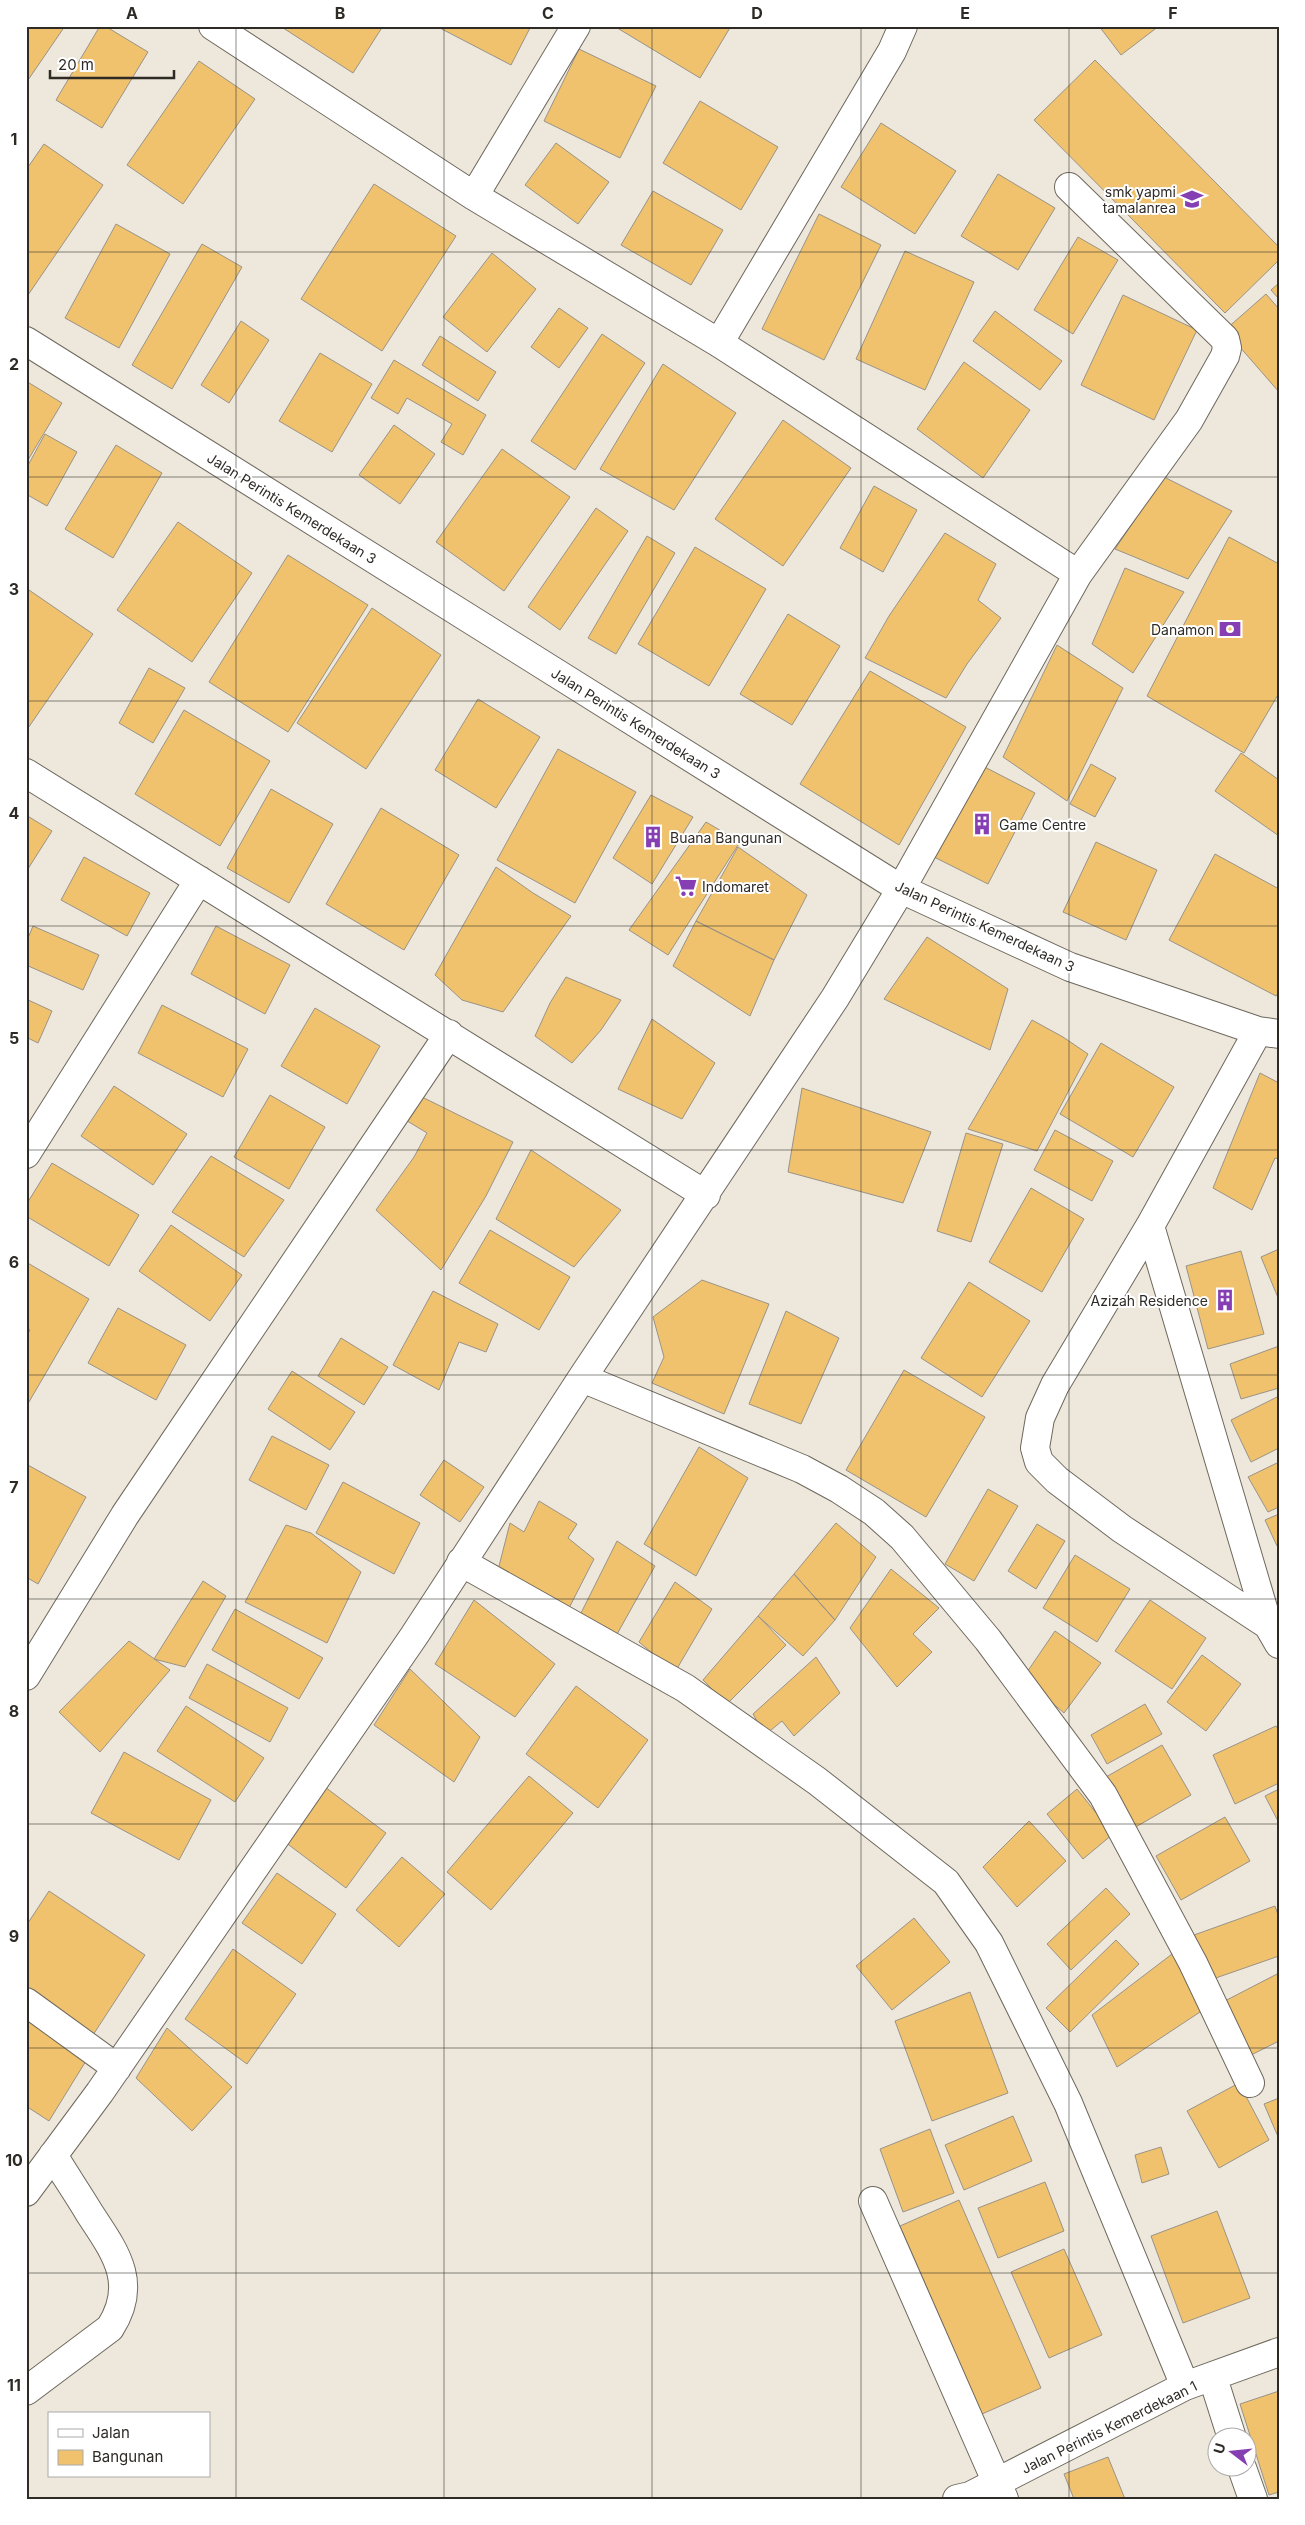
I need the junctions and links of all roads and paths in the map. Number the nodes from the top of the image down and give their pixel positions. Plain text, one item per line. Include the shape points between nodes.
1 (576, 26) edge
2 (903, 26) edge
3 (222, 29) edge
4 (1069, 187) dead end
5 (474, 196) junction
6 (26, 341) edge
7 (719, 343) junction
8 (1078, 574) junction
9 (26, 772) edge
10 (199, 880) junction
11 (901, 889) junction
12 (1268, 1032) edge
13 (449, 1034) junction
14 (26, 1154) edge
15 (706, 1194) junction
16 (1150, 1226) junction
17 (582, 1378) junction
18 (461, 1562) junction
19 (1274, 1634) edge
20 (26, 1676) edge
21 (26, 2002) edge
22 (117, 2068) junction
23 (1250, 2083) dead end
24 (53, 2155) junction
25 (26, 2192) edge
26 (874, 2200) dead end
27 (1279, 2352) edge
28 (1213, 2378) junction
29 (1185, 2386) junction
30 (26, 2391) edge
31 (1229, 2428) edge
32 (1246, 2478) edge
33 (1001, 2491) edge
34 (965, 2498) edge
35 (1253, 2499) edge

1 - 5 street
2 - 7 street via 892,51
3 - 5 street
4 - 8 street via 1225,339 1227,348 1189,420
5 - 7 street
6 - 11 street, Jalan Perintis Kemerdekaan 3
7 - 8 street
8 - 11 street
9 - 10 street
10 - 13 street
10 - 14 street
11 - 12 street, Jalan Perintis Kemerdekaan 3 via 1070,967
11 - 15 street via 836,998
12 - 16 street
13 - 15 street
13 - 20 street via 125,1515
15 - 17 street
16 - 19 street
16 - 19 street via 1055,1385 1036,1432 1035,1448 1039,1462 1057,1480 1122,1529
17 - 18 street
17 - 23 street via 802,1469 874,1512 902,1537 988,1640 1103,1795 1193,1963
18 - 22 street
18 - 29 street via 685,1688 817,1781 946,1882 989,1943 1068,2103
21 - 22 street
22 - 24 street
24 - 25 street
24 - 30 street via 117,2255 124,2291 120,2314 110,2328
26 - 33 street
27 - 28 street, Jalan Perintis Kemerdekaan 1
28 - 29 street, Jalan Perintis Kemerdekaan 1
28 - 31 street
29 - 33 street, Jalan Perintis Kemerdekaan 1
32 - 35 street
33 - 34 street, Jalan Perintis Kemerdekaan 1

